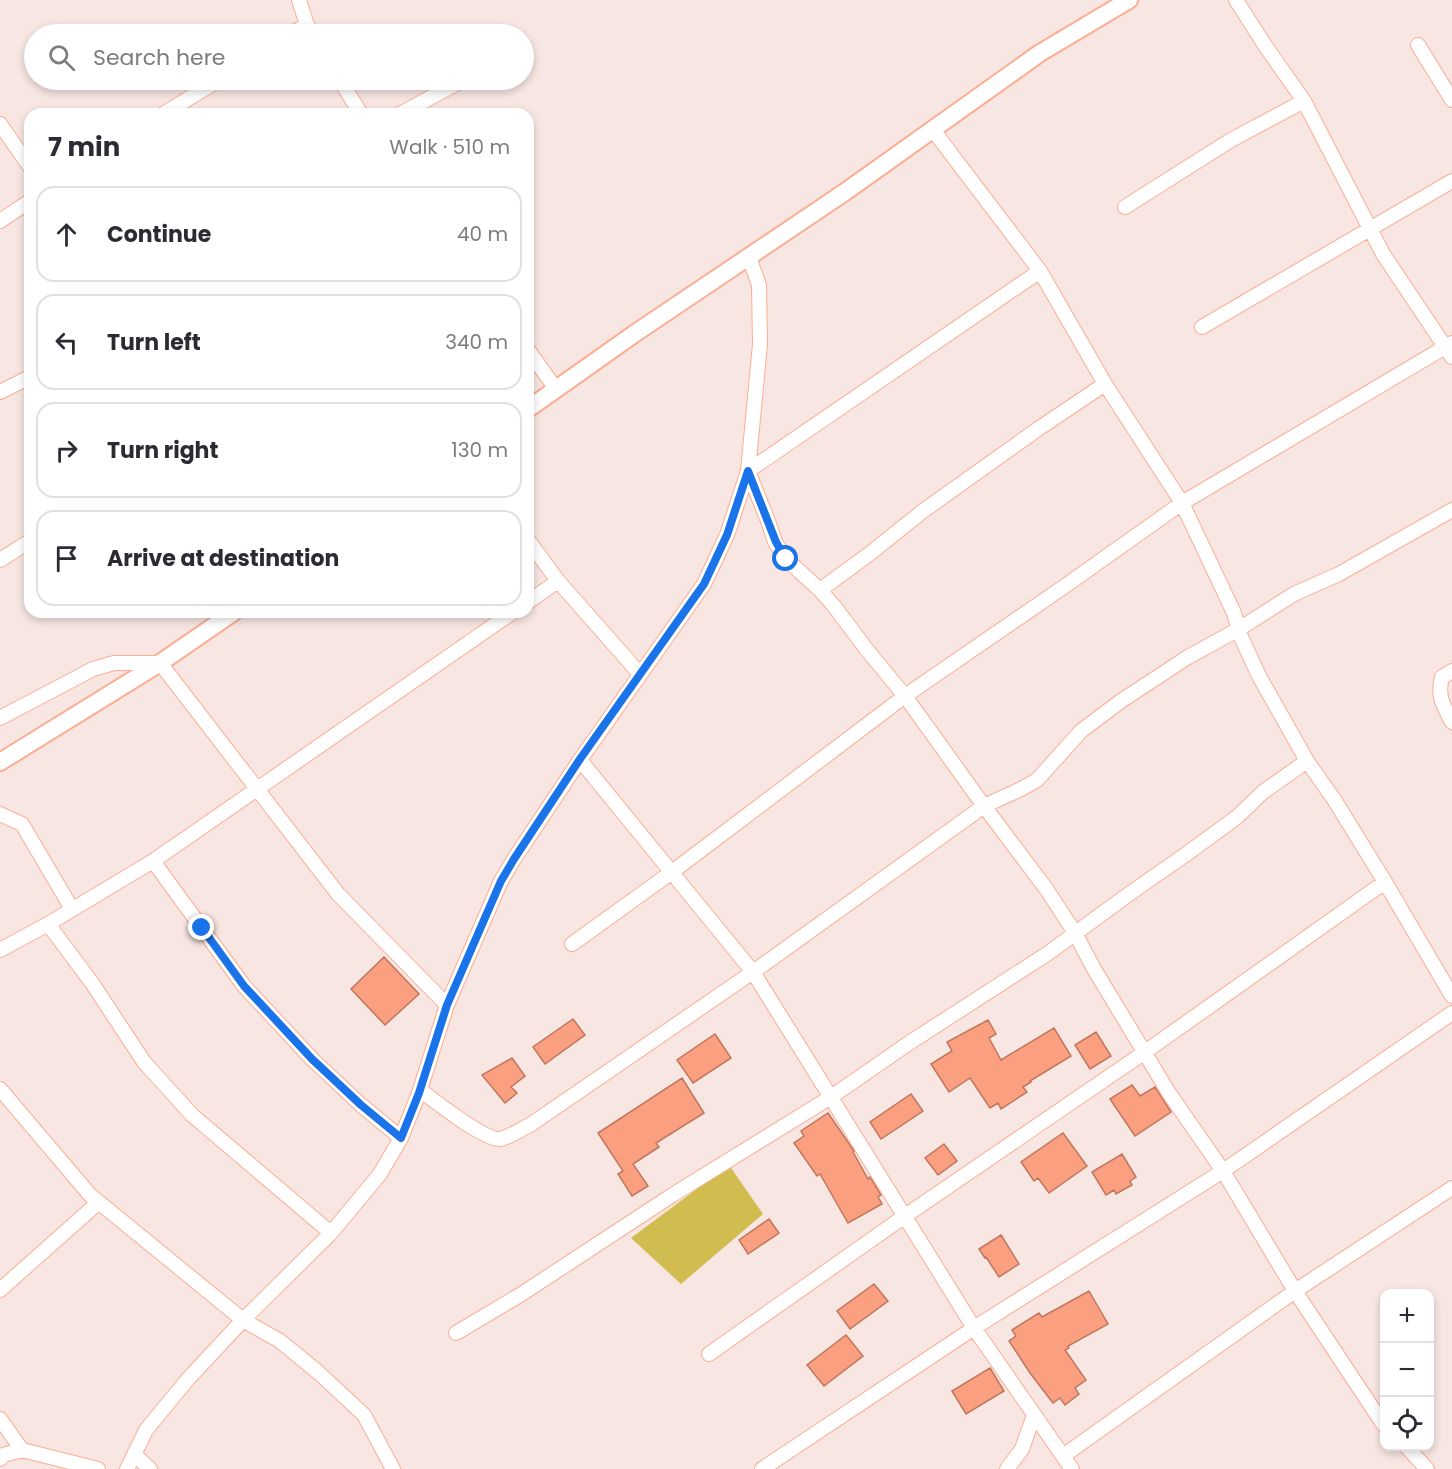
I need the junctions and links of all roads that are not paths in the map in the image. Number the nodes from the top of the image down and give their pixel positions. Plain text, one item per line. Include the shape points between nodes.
1 (299, 0) edge
2 (1129, 0) edge
3 (1236, 0) edge
4 (308, 24) edge
5 (1418, 45) dead end
6 (203, 90) edge
7 (346, 90) edge
8 (444, 90) edge
9 (1452, 100) edge
10 (1304, 101) junction
11 (173, 108) edge
12 (357, 108) edge
13 (411, 108) edge
14 (0, 124) edge
15 (933, 130) junction
16 (24, 158) edge
17 (1452, 181) edge
18 (24, 205) edge
19 (1125, 207) dead end
20 (0, 221) edge
21 (1370, 228) junction
22 (749, 257) junction
23 (1040, 271) junction
24 (1202, 327) dead end
25 (1450, 349) edge
26 (534, 358) edge
27 (24, 380) edge
28 (1105, 384) junction
29 (556, 389) junction
30 (0, 392) edge
31 (534, 405) edge
32 (748, 471) junction
33 (1182, 503) junction
34 (1452, 510) edge
35 (24, 545) edge
36 (534, 548) edge
37 (0, 560) edge
38 (558, 581) junction
39 (820, 590) junction
40 (534, 598) edge
41 (225, 618) edge
42 (504, 618) edge
43 (1239, 629) junction
44 (159, 663) junction
45 (1452, 671) edge
46 (640, 674) junction
47 (905, 696) junction
48 (0, 718) edge
49 (1452, 722) edge
50 (580, 759) junction
51 (1307, 761) junction
52 (0, 762) edge
53 (256, 788) junction
54 (984, 806) junction
55 (0, 814) edge
56 (153, 861) junction
57 (672, 872) junction
58 (1385, 882) junction
59 (72, 909) junction
60 (48, 924) junction
61 (1075, 933) junction
62 (572, 944) dead end
63 (0, 950) edge
64 (753, 972) junction
65 (1452, 996) edge
66 (447, 1005) junction
67 (1452, 1013) edge
68 (1145, 1052) junction
69 (0, 1089) edge
70 (420, 1090) junction
71 (831, 1097) junction
72 (401, 1138) junction
73 (1223, 1172) junction
74 (1452, 1188) edge
75 (99, 1202) junction
76 (905, 1216) junction
77 (331, 1233) junction
78 (0, 1290) edge
79 (1295, 1291) junction
80 (243, 1320) junction
81 (974, 1328) junction
82 (456, 1333) dead end
83 (709, 1354) dead end
84 (1034, 1415) junction
85 (0, 1419) edge
86 (1380, 1420) edge
87 (22, 1450) junction
88 (1411, 1451) edge
89 (134, 1454) junction
90 (1063, 1456) junction
91 (0, 1459) edge
92 (98, 1469) edge
93 (127, 1469) edge
94 (150, 1469) edge
95 (393, 1469) edge
96 (762, 1469) edge
97 (1007, 1469) edge
98 (1072, 1469) edge
99 (1427, 1469) edge

1 - 4 street
2 - 15 street via 1040,53
3 - 10 street
5 - 9 street
6 - 11 street
7 - 12 street
8 - 13 street
10 - 19 street via 1231,140
10 - 21 street
14 - 16 street
15 - 22 street
15 - 23 street
17 - 21 street
18 - 20 street
21 - 24 street
21 - 25 street via 1383,254
22 - 29 street
22 - 32 street via 759,285 760,344
23 - 28 street
23 - 32 street
25 - 33 street
26 - 29 street
27 - 30 street
28 - 33 street
28 - 39 street via 923,511
29 - 31 street
32 - 39 street via 786,559
32 - 46 street via 727,535 704,584
33 - 43 street
33 - 47 street
34 - 43 street via 1339,574 1294,594
35 - 37 street
36 - 38 street
38 - 40 street
38 - 46 street
39 - 47 street
41 - 44 street
42 - 53 street
43 - 51 street via 1259,676
43 - 54 street via 1121,701 1081,731 1037,780
44 - 48 street via 114,663 93,669
44 - 52 street
44 - 53 street
45 - 49 street via 1442,677 1439,689
46 - 50 street
47 - 54 street
47 - 57 street
50 - 57 street
50 - 66 street via 501,881
51 - 58 street
51 - 61 street via 1263,792 1237,817
53 - 56 street
53 - 66 street via 338,894
54 - 61 street
54 - 64 street
55 - 59 street via 22,824
56 - 59 street
56 - 72 street via 244,986 312,1059
57 - 62 street
57 - 64 street
58 - 65 street
58 - 68 street
59 - 60 street
60 - 63 street
60 - 77 street via 144,1062 192,1115
61 - 68 street
61 - 71 street
64 - 70 street via 530,1125 501,1139 474,1128
64 - 71 street
66 - 70 street
67 - 73 street
68 - 73 street
68 - 76 street
69 - 75 street
70 - 72 street
71 - 76 street
71 - 82 street
72 - 77 street via 380,1174
73 - 79 street
73 - 81 street
74 - 79 street
75 - 78 street
75 - 80 street
76 - 81 street
76 - 83 street
77 - 80 street
79 - 86 street
79 - 90 street
80 - 89 street via 146,1430
80 - 95 street via 280,1341 364,1415
81 - 84 street
81 - 96 street
84 - 90 street
84 - 97 street via 1022,1449
85 - 87 street
87 - 91 street
87 - 92 street
88 - 99 street
89 - 93 street
89 - 94 street
90 - 98 street

